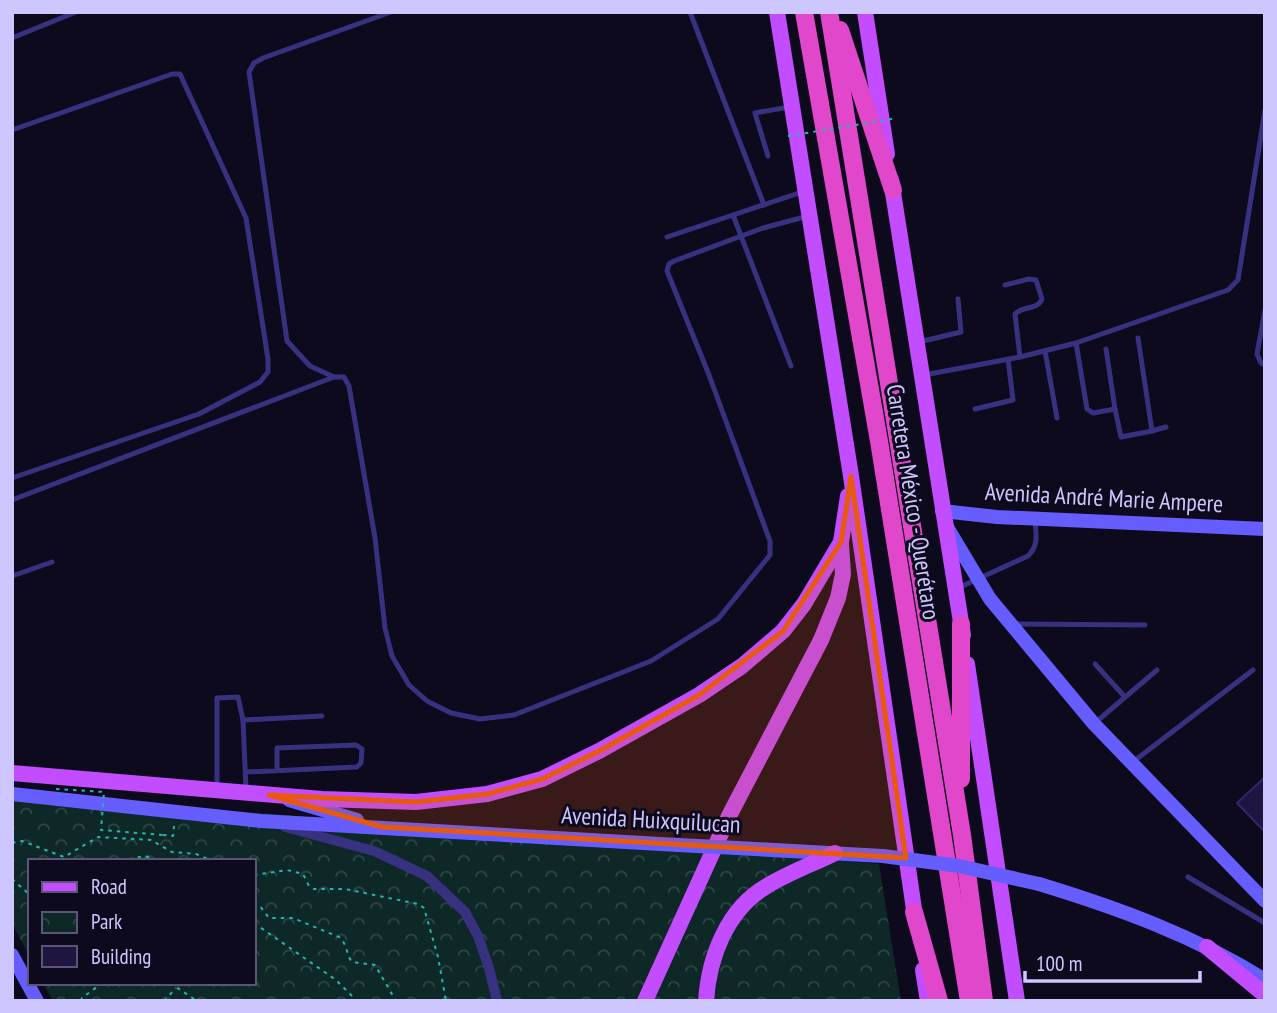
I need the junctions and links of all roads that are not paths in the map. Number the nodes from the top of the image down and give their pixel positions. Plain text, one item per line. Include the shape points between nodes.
1 (76, 12) edge
2 (391, 12) edge
3 (690, 12) edge
4 (777, 12) edge
5 (804, 12) edge
6 (829, 12) edge
7 (834, 12) edge
8 (865, 12) edge
9 (12, 38) edge
10 (792, 106) junction
11 (1265, 110) edge
12 (12, 130) edge
13 (768, 156) dead end
14 (893, 190) junction
15 (805, 191) junction
16 (764, 205) junction
17 (733, 215) junction
18 (809, 216) junction
19 (741, 235) junction
20 (667, 237) dead end
21 (1005, 285) dead end
22 (958, 299) dead end
23 (1265, 310) edge
24 (1138, 338) dead end
25 (916, 342) junction
26 (1076, 343) junction
27 (1106, 349) dead end
28 (1045, 351) junction
29 (1020, 357) junction
30 (1008, 359) junction
31 (1265, 365) edge
32 (791, 366) dead end
33 (334, 376) junction
34 (921, 376) junction
35 (975, 409) dead end
36 (1115, 409) junction
37 (1057, 418) dead end
38 (1166, 427) dead end
39 (1152, 430) junction
40 (851, 476) junction
41 (12, 478) edge
42 (12, 500) edge
43 (942, 516) junction
44 (1035, 519) junction
45 (1265, 529) edge
46 (841, 542) junction
47 (52, 562) dead end
48 (12, 576) edge
49 (978, 579) junction
50 (955, 589) junction
51 (961, 624) junction
52 (1013, 624) junction
53 (1145, 625) dead end
54 (1094, 664) dead end
55 (1157, 670) dead end
56 (1253, 670) dead end
57 (1125, 697) junction
58 (322, 716) dead end
59 (243, 720) junction
60 (1094, 724) junction
61 (1131, 763) junction
62 (277, 770) junction
63 (246, 772) junction
64 (12, 773) edge
65 (217, 790) junction
66 (246, 793) junction
67 (12, 794) edge
68 (269, 794) junction
69 (261, 821) junction
70 (382, 827) junction
71 (962, 835) junction
72 (835, 853) junction
73 (1188, 877) dead end
74 (1265, 901) edge
75 (914, 912) junction
76 (1265, 923) edge
77 (1207, 947) junction
78 (12, 955) edge
79 (1013, 972) junction
80 (1265, 980) edge
81 (28, 984) edge
82 (28, 985) edge
83 (1265, 995) edge
84 (37, 1001) edge
85 (497, 1001) edge
86 (645, 1001) edge
87 (706, 1001) edge
88 (929, 1001) edge
89 (939, 1001) edge
90 (969, 1001) edge
91 (985, 1001) edge
92 (1017, 1001) edge
93 (1029, 1001) edge

1 - 9 lane
2 - 33 lane via 262,58 249,72 287,341 310,366
3 - 16 lane
4 - 10 main road
5 - 90 highway, Carretera México - Querétaro
6 - 71 highway, Carretera México - Querétaro
7 - 14 highway
8 - 14 main road
10 - 13 lane via 755,113
10 - 15 main road
11 - 26 lane via 1235,285
12 - 41 lane via 180,74 246,218 268,359 268,372 260,382 199,414
14 - 25 main road
15 - 16 lane
15 - 18 main road
16 - 17 lane
17 - 19 lane
17 - 20 lane
18 - 19 lane
18 - 40 main road
19 - 32 lane
19 - 33 lane via 674,261 667,271 770,541 770,555 718,619 651,661 514,715 480,719 451,713 409,685 393,656 349,386 344,377
21 - 29 lane via 1036,280 1042,299 1015,314
22 - 25 lane via 961,332
23 - 31 lane via 1257,354
24 - 39 lane
25 - 34 main road
26 - 28 lane
26 - 36 lane via 1089,412
27 - 36 lane
28 - 29 lane
28 - 37 lane
29 - 30 lane
30 - 34 lane
30 - 35 lane via 1013,400
33 - 42 lane
34 - 43 main road
36 - 39 lane via 1121,438
38 - 39 lane
40 - 46 main road
40 - 75 main road
43 - 44 main road, Avenida André Marie Ampere
43 - 49 main road
43 - 50 main road
44 - 45 main road, Avenida André Marie Ampere
44 - 49 lane via 1035,550
46 - 68 main road via 783,631 742,666 699,695 542,779 487,794 416,802
46 - 86 main road via 843,573 838,598 821,640 729,816
47 - 48 lane
49 - 50 lane
49 - 52 main road
50 - 51 main road
51 - 71 highway
51 - 79 main road
52 - 53 lane
52 - 60 main road
54 - 57 lane
55 - 57 lane
56 - 61 lane
57 - 60 lane
58 - 59 lane
59 - 63 lane
59 - 65 lane via 238,697 217,698
60 - 61 main road
61 - 74 main road
62 - 62 lane via 277,748 356,745 362,749 360,766
62 - 63 lane
63 - 66 lane
64 - 65 main road
65 - 66 main road
66 - 68 main road
67 - 69 main road, Avenida Huixquilucan
68 - 70 main road
69 - 70 main road, Avenida Huixquilucan
69 - 85 street via 374,851 426,876 465,912 478,936
70 - 72 main road, Avenida Huixquilucan, bridge
71 - 91 highway, Carretera México - Querétaro
72 - 77 main road, Avenida Huixquilucan, bridge via 959,866 1039,884 1144,919
72 - 87 main road via 749,898 734,916 713,959
73 - 76 lane
75 - 88 main road
75 - 89 highway
77 - 80 main road, Avenida Huixquilucan
77 - 83 main road
78 - 81 main road
79 - 92 main road
79 - 93 main road
82 - 84 main road

